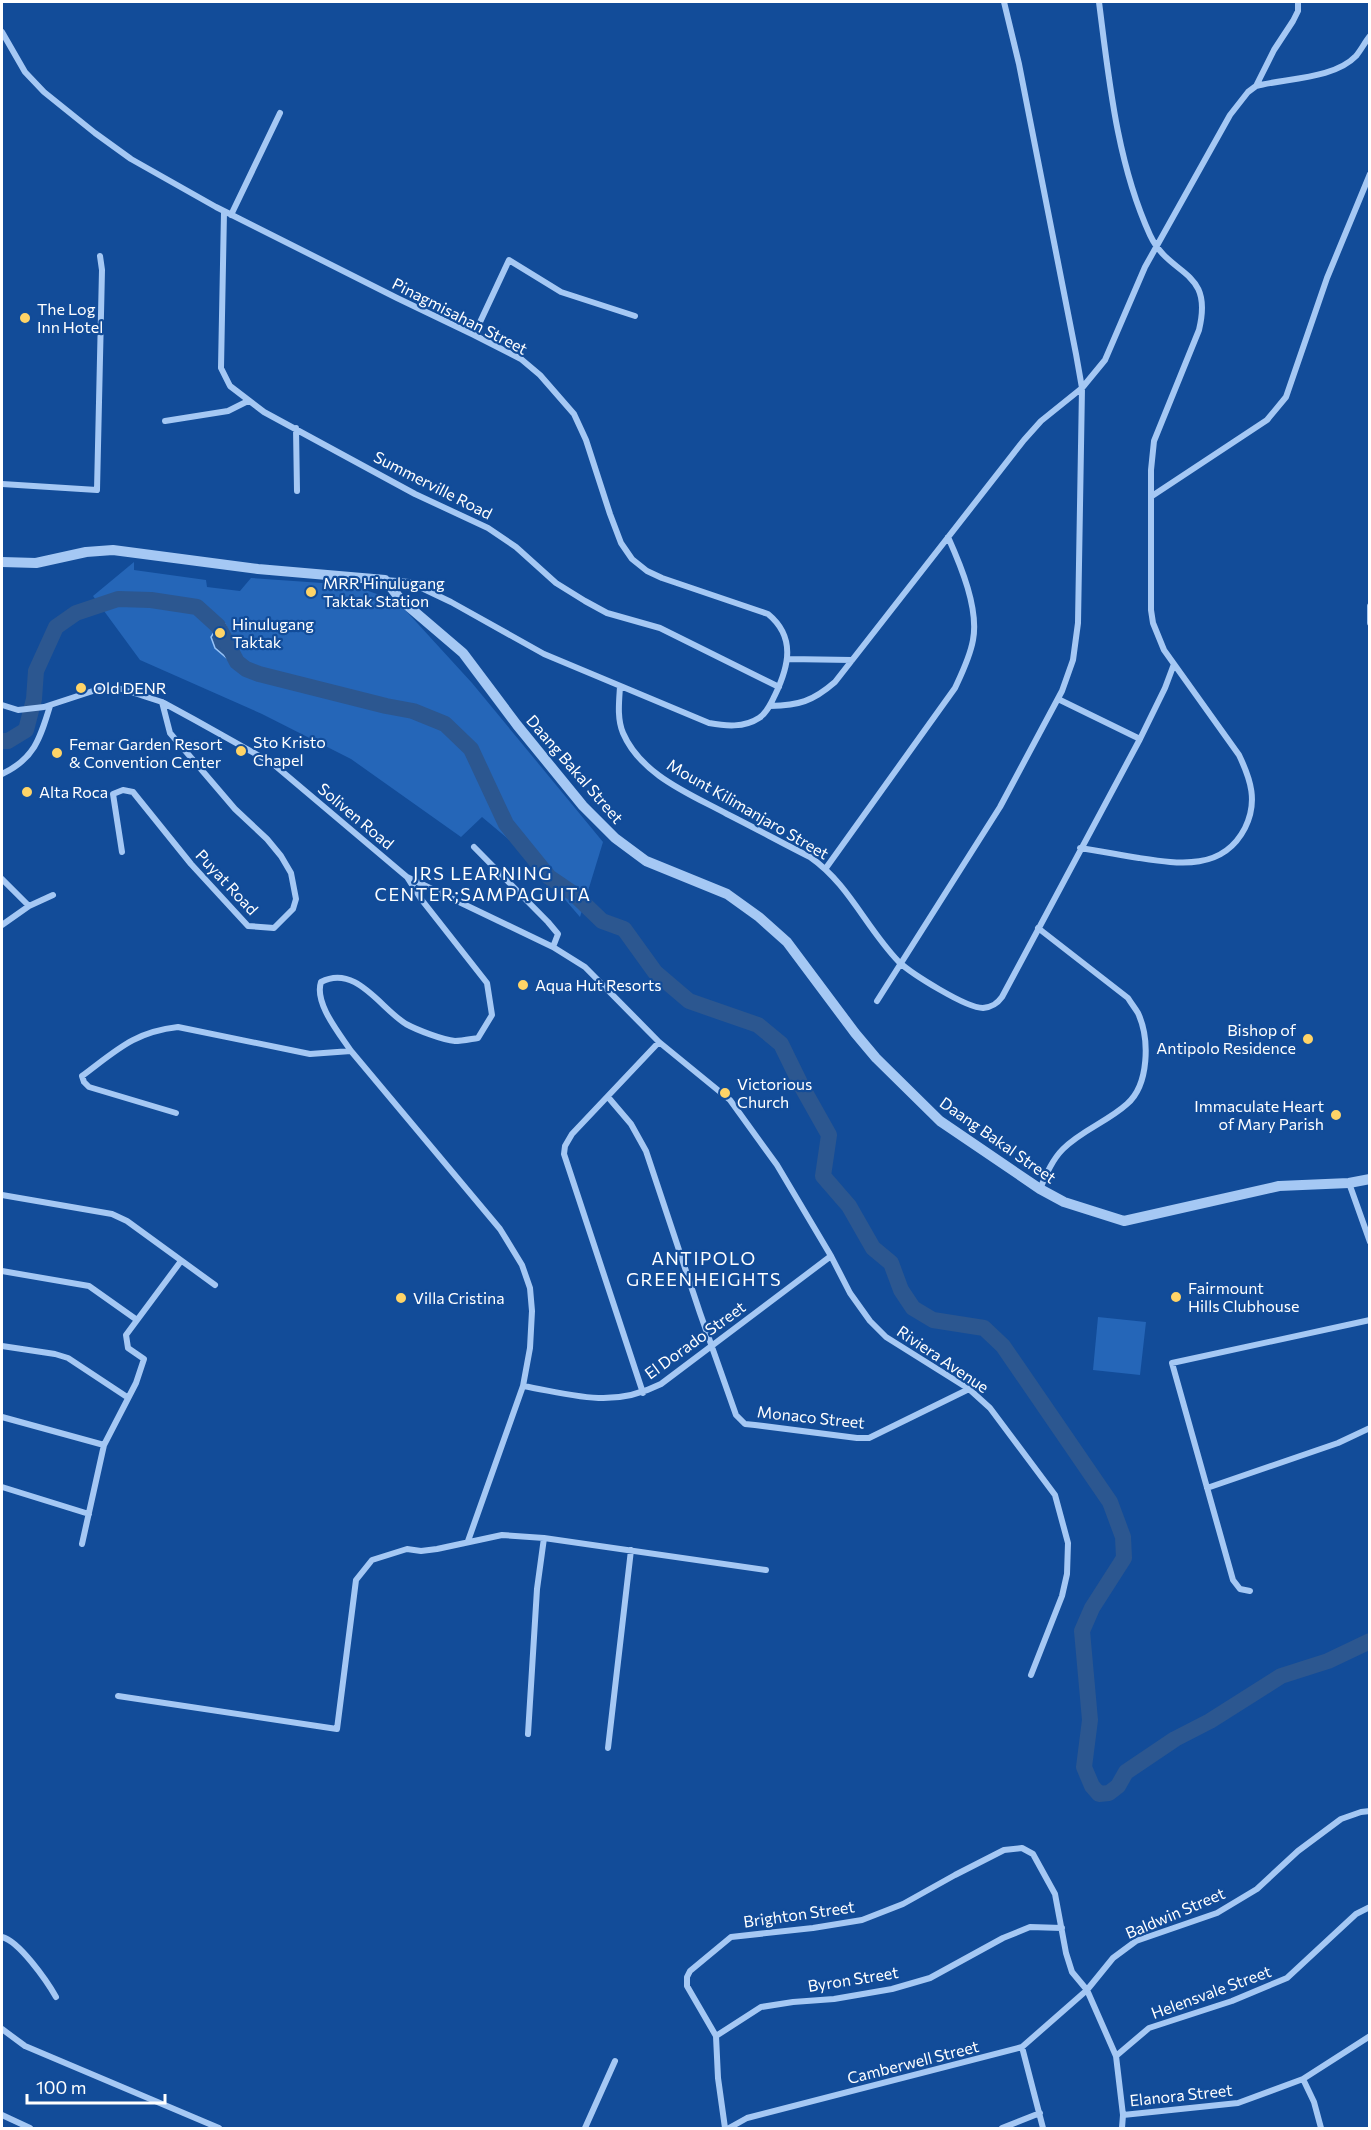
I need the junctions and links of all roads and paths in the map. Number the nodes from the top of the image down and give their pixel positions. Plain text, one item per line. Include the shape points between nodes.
1 (1004, 2) edge
2 (1099, 2) edge
3 (1298, 2) edge
4 (2, 32) edge
5 (1370, 36) edge
6 (1256, 86) junction
7 (280, 113) dead end
8 (1370, 174) edge
9 (227, 213) junction
10 (1156, 248) junction
11 (100, 256) dead end
12 (635, 316) dead end
13 (474, 335) junction
14 (1082, 388) junction
15 (248, 401) junction
16 (165, 421) dead end
17 (296, 428) junction
18 (2, 484) edge
19 (297, 491) dead end
20 (1152, 496) junction
21 (948, 537) junction
22 (2, 562) edge
23 (385, 580) junction
24 (1370, 606) edge
25 (1370, 623) edge
26 (788, 659) junction
27 (852, 660) junction
28 (1174, 664) junction
29 (620, 687) junction
30 (779, 687) junction
31 (1058, 699) junction
32 (162, 702) junction
33 (2, 705) edge
34 (770, 706) junction
35 (47, 707) junction
36 (1140, 739) junction
37 (2, 774) edge
38 (474, 847) dead end
39 (1080, 848) junction
40 (122, 852) dead end
41 (826, 868) junction
42 (407, 877) junction
43 (2, 879) edge
44 (53, 895) dead end
45 (28, 906) junction
46 (2, 925) edge
47 (1038, 928) junction
48 (553, 947) junction
49 (901, 963) junction
50 (878, 1001) dead end
51 (659, 1042) junction
52 (351, 1051) junction
53 (608, 1097) junction
54 (176, 1113) dead end
55 (1370, 1179) edge
56 (1349, 1183) junction
57 (1040, 1189) junction
58 (2, 1195) edge
59 (1370, 1242) edge
60 (831, 1256) junction
61 (182, 1261) junction
62 (2, 1271) edge
63 (215, 1285) dead end
64 (137, 1320) junction
65 (1370, 1320) edge
66 (712, 1345) junction
67 (2, 1346) edge
68 (523, 1386) junction
69 (969, 1389) junction
70 (643, 1393) junction
71 (127, 1397) junction
72 (2, 1417) edge
73 (1370, 1428) edge
74 (104, 1445) junction
75 (2, 1487) edge
76 (1207, 1488) junction
77 (89, 1514) junction
78 (544, 1538) junction
79 (468, 1541) junction
80 (82, 1544) dead end
81 (631, 1550) junction
82 (766, 1570) dead end
83 (1250, 1591) dead end
84 (1030, 1675) dead end
85 (118, 1696) dead end
86 (528, 1734) dead end
87 (608, 1748) dead end
88 (1370, 1811) edge
89 (1370, 1907) edge
90 (1062, 1928) junction
91 (2, 1937) edge
92 (1087, 1990) junction
93 (56, 1997) dead end
94 (2, 2029) edge
95 (716, 2036) junction
96 (1368, 2041) edge
97 (1022, 2047) junction
98 (1116, 2056) junction
99 (615, 2061) dead end
100 (1303, 2079) junction
101 (1040, 2113) junction
102 (2, 2115) edge
103 (1123, 2115) junction
104 (30, 2128) edge
105 (219, 2128) edge
106 (585, 2128) edge
107 (727, 2128) edge
108 (1002, 2128) edge
109 (1043, 2128) edge
110 (1122, 2128) edge
111 (1321, 2128) edge

1 - 14 street
2 - 10 street via 1118,128 1133,186
3 - 6 street via 1298,11
4 - 9 street, Pinagmisahan Street via 25,72 61,106 131,159
5 - 6 street via 1356,55 1338,69
6 - 10 street via 1230,115
7 - 9 street
8 - 20 street via 1327,278 1286,398 1253,431
9 - 13 street, Pinagmisahan Street
9 - 15 street, Summerville Road via 221,368 230,386
10 - 14 street via 1105,360
10 - 20 street via 1194,282 1203,301 1199,330 1154,441
11 - 18 street via 97,489
12 - 13 street via 561,292 509,260
13 - 26 street, Pinagmisahan Street via 521,359 574,414 621,543 632,559 662,578 768,614 776,620 787,643
14 - 21 street via 1041,421
14 - 31 street via 1078,623 1073,660
15 - 16 street via 228,411
15 - 17 street, Summerville Road
17 - 19 street
17 - 30 street, Summerville Road via 415,494 488,528 556,583 607,613 660,628
20 - 28 street via 1151,610 1164,650
21 - 27 street
21 - 41 street via 960,563 974,614 974,639 967,662 955,688
22 - 23 street via 36,564 113,550
23 - 29 street via 409,582 544,654
23 - 57 street, Daang Bakal Street via 401,600 463,653 583,806 615,838 646,861 728,894 759,917 787,942 876,1058 940,1121
24 - 25 street
26 - 27 street
26 - 30 street
27 - 34 street via 835,682 817,696 797,705
28 - 36 street
28 - 39 street via 1239,754 1254,804 1247,825 1220,855 1187,864
29 - 34 street via 709,723 730,726 750,723
29 - 41 street, Mount Kilimanjaro Street via 622,733 648,766 682,791
30 - 34 street
31 - 36 street
31 - 49 street via 1000,807
32 - 35 street, Soliven Road via 122,689 102,688
32 - 40 street, Puyat Road via 170,733 281,856 291,873 296,899 293,909 274,928 248,926 133,792 123,790 113,794
32 - 42 street, Soliven Road via 272,763
33 - 35 street, Soliven Road via 18,710
35 - 37 street via 44,727 30,756
36 - 39 street
38 - 48 street via 558,934
39 - 47 street
41 - 49 street, Mount Kilimanjaro Street
42 - 48 street, Soliven Road
42 - 52 street via 487,983 492,1015 478,1038 454,1041 406,1024 362,987 344,977 332,976 321,982 319,998
43 - 45 street
44 - 45 street
45 - 46 street
47 - 49 street, Mount Kilimanjaro Street via 1002,997 991,1007 970,1005
47 - 57 street via 1128,998 1138,1013 1145,1054 1138,1090 1129,1103 1061,1151
48 - 51 street, Soliven Road via 585,967
49 - 50 street
51 - 53 street
51 - 60 street, Riviera Avenue via 730,1100 777,1165
52 - 54 street via 310,1054 178,1027 134,1038 82,1076 89,1087
52 - 68 street via 500,1229 522,1265 532,1311
53 - 66 street, Monaco Street via 631,1124 646,1151
53 - 70 street via 572,1134 565,1146 565,1163
55 - 56 street, Daang Bakal Street
56 - 57 street, Daang Bakal Street via 1279,1186 1124,1221 1064,1202
56 - 59 street
58 - 61 street via 112,1214
60 - 66 street, El Dorado Street
60 - 69 street, Riviera Avenue via 850,1293 886,1337
61 - 63 street
61 - 64 street
62 - 64 street via 89,1286
64 - 71 street via 126,1335 127,1344 144,1359
65 - 76 street via 1172,1363
66 - 69 street, Monaco Street via 736,1415 745,1424 869,1438
66 - 70 street, El Dorado Street
67 - 71 street via 68,1358
68 - 70 street, El Dorado Street via 614,1399
68 - 79 street
69 - 84 street, Riviera Avenue via 990,1408 1055,1495 1068,1543 1062,1596
71 - 74 street
72 - 74 street
73 - 76 street via 1338,1443
74 - 77 street
75 - 77 street
76 - 83 street via 1233,1581 1240,1589
77 - 80 street
78 - 79 street via 502,1534
78 - 81 street
78 - 86 street
79 - 85 street via 422,1551 407,1548 372,1560 356,1580 337,1729
81 - 82 street
81 - 87 street
88 - 92 street, Baldwin Street via 1341,1819 1257,1889 1217,1913 1136,1941 1113,1958
89 - 98 street, Helensvale Street via 1356,1914 1287,1978 1149,2028
90 - 92 street via 1072,1972
90 - 95 street, Byron Street via 1030,1927 930,1978 892,1989 760,2007
90 - 95 street, Brighton Street via 1055,1894 1033,1854 1022,1848 1004,1850 903,1904 862,1920 732,1937 687,1977 687,1986
91 - 93 street via 13,1942
92 - 97 street, Camberwell Street
92 - 98 street
94 - 105 street via 25,2046
95 - 107 street via 718,2078
96 - 100 street, Elanora Street
97 - 101 street
97 - 107 street, Camberwell Street via 747,2118
98 - 103 street
99 - 106 street
100 - 103 street, Elanora Street via 1238,2103
100 - 111 street
101 - 108 street
101 - 109 street
102 - 104 street
103 - 110 street

